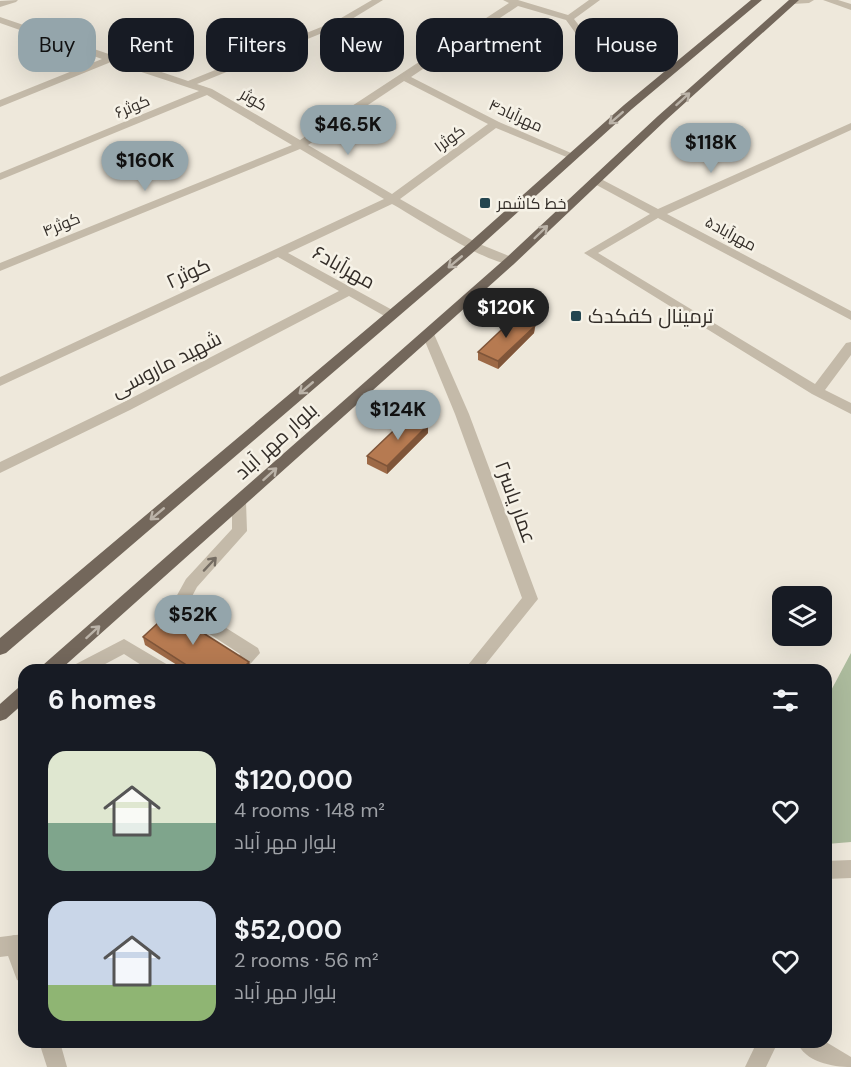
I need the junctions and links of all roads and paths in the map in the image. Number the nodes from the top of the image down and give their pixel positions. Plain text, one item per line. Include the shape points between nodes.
1 (13, 0) edge
2 (378, 0) edge
3 (595, 0) edge
4 (758, 0) edge
5 (809, 0) edge
6 (828, 0) edge
7 (512, 1) edge
8 (794, 1) edge
9 (0, 4) edge
10 (851, 8) edge
11 (490, 18) edge
12 (568, 18) junction
13 (0, 20) edge
14 (575, 27) edge
15 (108, 59) edge
16 (108, 61) edge
17 (416, 69) edge
18 (150, 72) edge
19 (404, 77) junction
20 (189, 84) junction
21 (208, 91) junction
22 (0, 104) edge
23 (495, 124) junction
24 (851, 127) edge
25 (300, 145) junction
26 (573, 156) junction
27 (0, 177) edge
28 (595, 180) junction
29 (393, 199) junction
30 (659, 213) junction
31 (473, 246) junction
32 (278, 252) junction
33 (510, 261) junction
34 (0, 267) edge
35 (349, 291) junction
36 (392, 315) junction
37 (851, 316) edge
38 (428, 334) junction
39 (851, 346) edge
40 (846, 362) edge
41 (0, 382) edge
42 (817, 391) junction
43 (851, 409) edge
44 (0, 468) edge
45 (239, 502) junction
46 (192, 614) junction
47 (209, 626) junction
48 (176, 629) edge
49 (194, 641) edge
50 (160, 644) edge
51 (0, 648) edge
52 (144, 660) junction
53 (57, 664) edge
54 (91, 664) edge
55 (155, 664) edge
56 (241, 664) edge
57 (477, 664) edge
58 (18, 698) edge
59 (0, 714) edge
60 (851, 869) edge
61 (832, 870) edge
62 (51, 1048) edge
63 (765, 1048) edge
64 (817, 1048) edge
65 (57, 1067) edge
66 (755, 1067) edge
67 (848, 1067) edge

1 - 9 street
2 - 20 street via 339,22
3 - 12 street
4 -> 26 main road, بلوار مهر آباد
5 - 8 street
6 - 10 street
7 - 11 street, کوثر۴
7 - 12 street
28 -> 8 main road, بلوار مهر آباد
12 - 14 street
13 - 15 street, کوثر
16 - 22 street
17 - 19 street, کوثر۴
18 - 20 street, کوثر
19 - 23 street, مهرآباد۴
19 - 25 street, کوثر۴
20 - 21 street, کوثر
21 - 25 street, کوثر
21 - 27 street, کوثر۶
23 - 26 street, مهرآباد۴
23 - 29 street, کوثر۱
24 - 30 street
25 - 29 street, کوثر
25 - 34 street, کوثر۴
26 - 31 main road, بلوار مهر آباد
28 - 30 street, مهرآباد۵
33 -> 28 main road, بلوار مهر آباد
29 - 31 street, کوثر
29 - 32 street, کوثر۲
30 - 37 street, مهرآباد۵
30 - 42 street via 591,253
31 - 33 street, کوثر
31 -> 36 main road, بلوار مهر آباد
32 - 35 street, مهرآباد۶
32 - 41 street, کوثر۲
33 - 38 main road, بلوار مهر آباد
35 - 36 street, مهرآباد۶
35 - 44 street, شهید ماروسی
36 -> 51 main road, بلوار مهر آباد
45 -> 38 main road, بلوار مهر آباد
38 - 57 street, عمار یاسر۲ via 530,599
39 - 40 street
40 - 42 street
42 - 43 street
46 -> 45 street via 179,606 191,583 240,531
53 -> 45 main road, بلوار مهر آباد
46 - 47 street
46 - 48 street
47 - 49 street
47 - 56 street via 225,642 252,653
50 - 52 street
52 - 54 street via 124,646
52 - 55 street
58 - 59 main road
60 - 61 street
62 - 65 street
63 - 66 street
64 - 67 street

